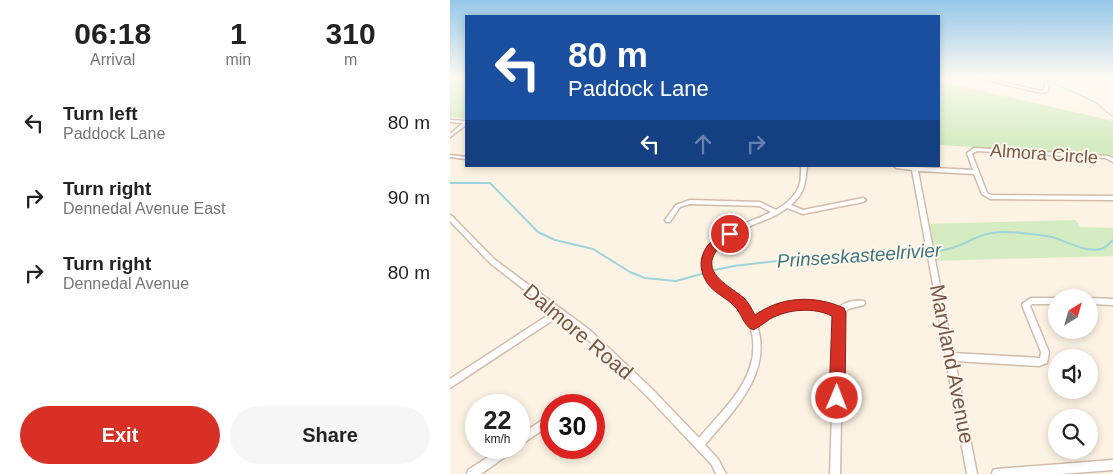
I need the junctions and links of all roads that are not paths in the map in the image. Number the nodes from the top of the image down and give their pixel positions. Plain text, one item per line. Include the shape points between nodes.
1 (450, 120) edge
2 (465, 122) edge
3 (465, 123) edge
4 (450, 136) edge
5 (450, 156) edge
6 (465, 158) edge
7 (1113, 160) edge
8 (804, 167) edge
9 (915, 168) edge
10 (976, 172) junction
11 (1113, 198) edge
12 (863, 200) dead end
13 (787, 206) junction
14 (775, 212) junction
15 (450, 217) edge
16 (668, 220) dead end
17 (743, 228) joint
18 (1048, 301) edge
19 (1098, 301) edge
20 (1113, 302) edge
21 (861, 303) dead end
22 (558, 313) junction
23 (839, 313) junction
24 (753, 324) junction
25 (949, 357) junction
26 (450, 384) edge
27 (699, 445) junction
28 (494, 459) edge
29 (1113, 465) edge
30 (1060, 471) edge
31 (472, 474) edge
32 (721, 474) edge
33 (836, 474) edge
34 (972, 474) edge
35 (996, 474) edge

1 - 2 street
3 - 4 street
5 - 6 street
7 - 10 street, Almora Circle via 976,149 969,153
8 - 13 street via 800,193
9 - 10 street
9 - 25 street, Maryland Avenue
10 - 11 street, Almora Circle via 985,194 993,198
12 - 13 street via 803,212
13 - 14 street
14 - 16 street via 760,204 690,202 678,206
14 - 17 street
15 - 22 street, Dalmore Road via 492,261
17 - 24 street via 711,248 706,258 706,269 710,278 740,303
18 - 25 street via 1031,301 1026,305 1045,352 1044,360
19 - 20 street
21 - 23 street via 846,306
22 - 26 street
22 - 27 street, Dalmore Road via 588,334
23 - 24 street via 826,306 797,304 768,314
23 - 33 street
24 - 27 street via 758,352 750,377 741,394
25 - 34 street, Maryland Avenue
27 - 32 street, Dalmore Road
28 - 31 street
29 - 30 street
30 - 35 street

